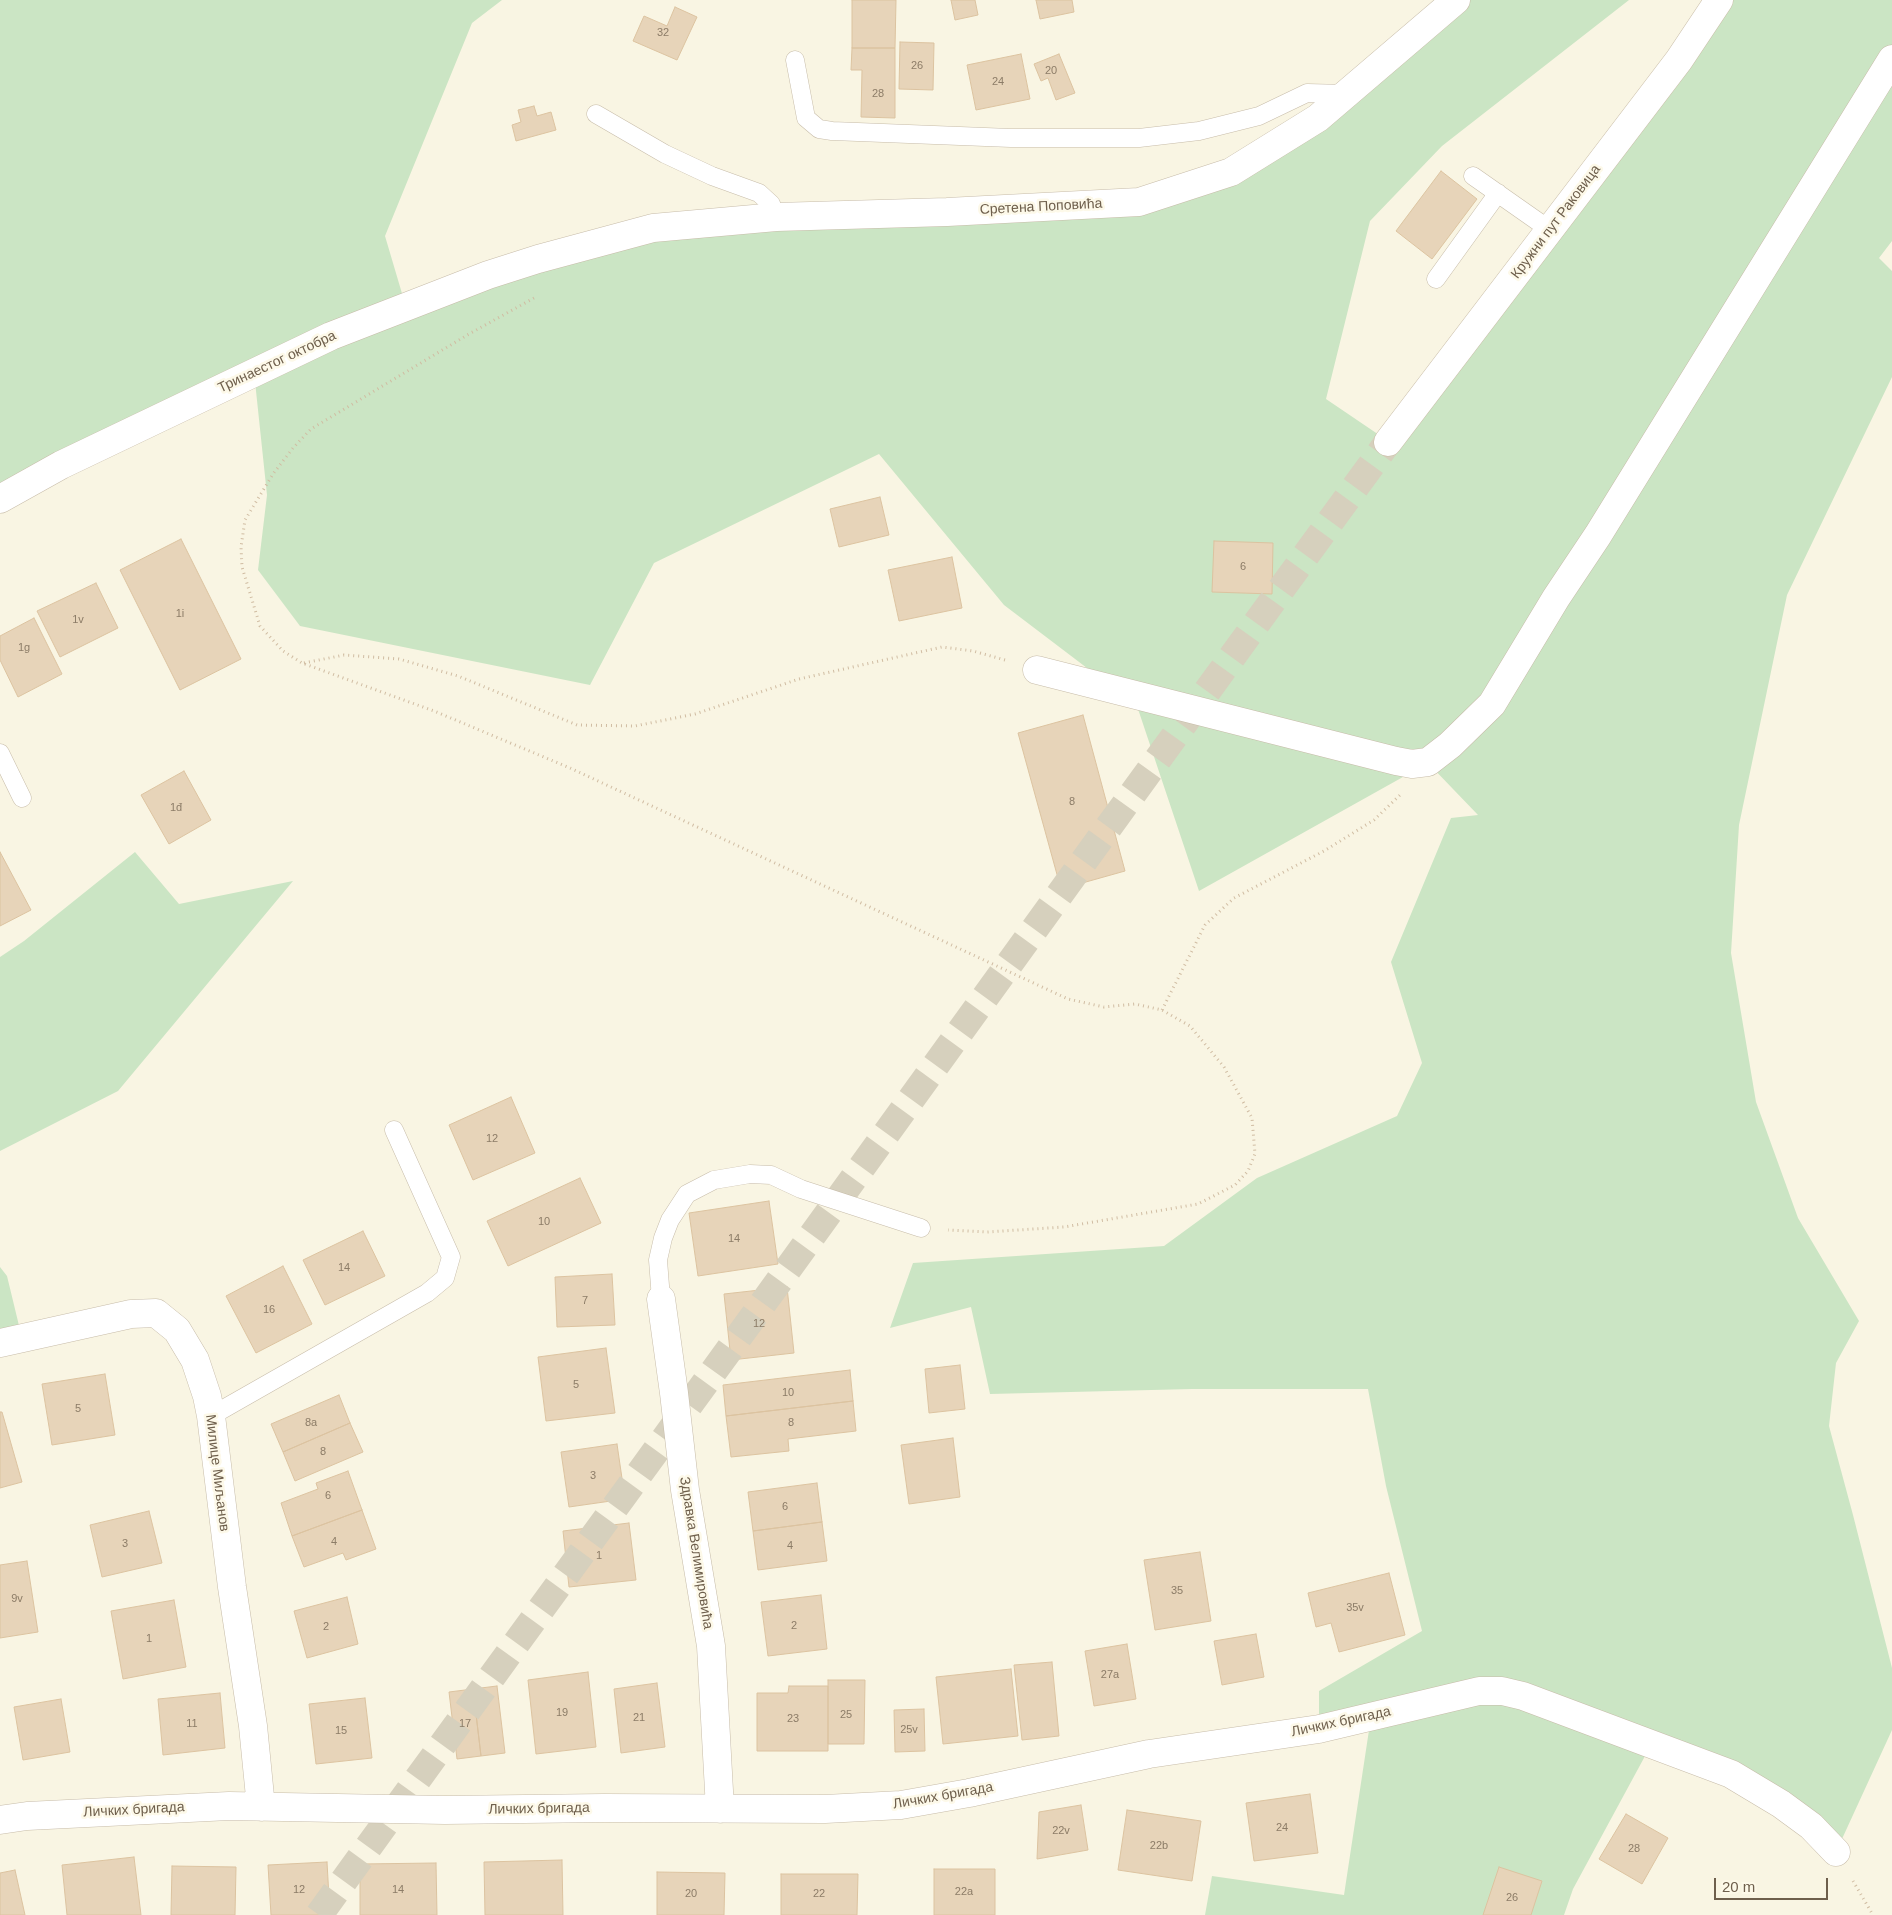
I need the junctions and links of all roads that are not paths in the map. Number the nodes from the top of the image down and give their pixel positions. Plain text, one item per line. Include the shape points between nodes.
1 (1456, 0) edge
2 (1719, 0) edge
3 (1892, 59) edge
4 (795, 60) dead end
5 (1346, 94) junction
6 (596, 114) dead end
7 (1473, 176) dead end
8 (1498, 193) junction
9 (776, 217) junction
10 (1550, 230) junction
11 (565, 251) joint
12 (1436, 279) dead end
13 (1388, 442) tunnel mouth
14 (0, 499) edge
15 (1036, 670) road end
16 (0, 753) edge
17 (22, 798) dead end
18 (394, 1130) dead end
19 (921, 1228) road end
20 (661, 1299) joint
21 (0, 1344) edge
22 (210, 1416) junction
23 (261, 1807) junction
24 (720, 1808) junction
25 (0, 1820) edge
26 (1836, 1852) road end

1 - 5 street, Сретена Поповића
2 - 10 street, Кружни пут Раковица via 1679,60
3 - 15 street via 1492,704 1428,762 1396,761
4 - 5 lane via 806,118 819,128 832,131 1011,138 1139,138 1199,131 1260,116 1307,93
5 - 9 street, Сретена Поповића via 1318,118 1231,172 1139,202
6 - 9 lane via 665,154 759,193 771,204
7 - 8 lane
8 - 10 lane
8 - 12 lane
9 - 11 street, Сретена Поповића via 652,228
10 - 13 street, Кружни пут Раковица
11 - 14 street, Тринаестог октобра via 488,275 331,336 61,465
16 - 17 lane
18 - 22 lane via 451,1257 445,1278 427,1294
19 - 20 lane via 801,1189 771,1175 750,1174 714,1180 687,1194 670,1220 658,1260
20 - 24 street, Здравка Велимировића via 685,1490 711,1646
21 - 22 street, Милице Миљанов via 131,1314 156,1312 177,1330 195,1360 208,1396
22 - 23 street, Милице Миљанов via 253,1726
23 - 24 street, Личких бригада via 445,1810
23 - 25 street, Личких бригада via 113,1810
24 - 26 street, Личких бригада via 825,1809 901,1805 1149,1754 1319,1729 1479,1691 1502,1691 1731,1774 1811,1826

